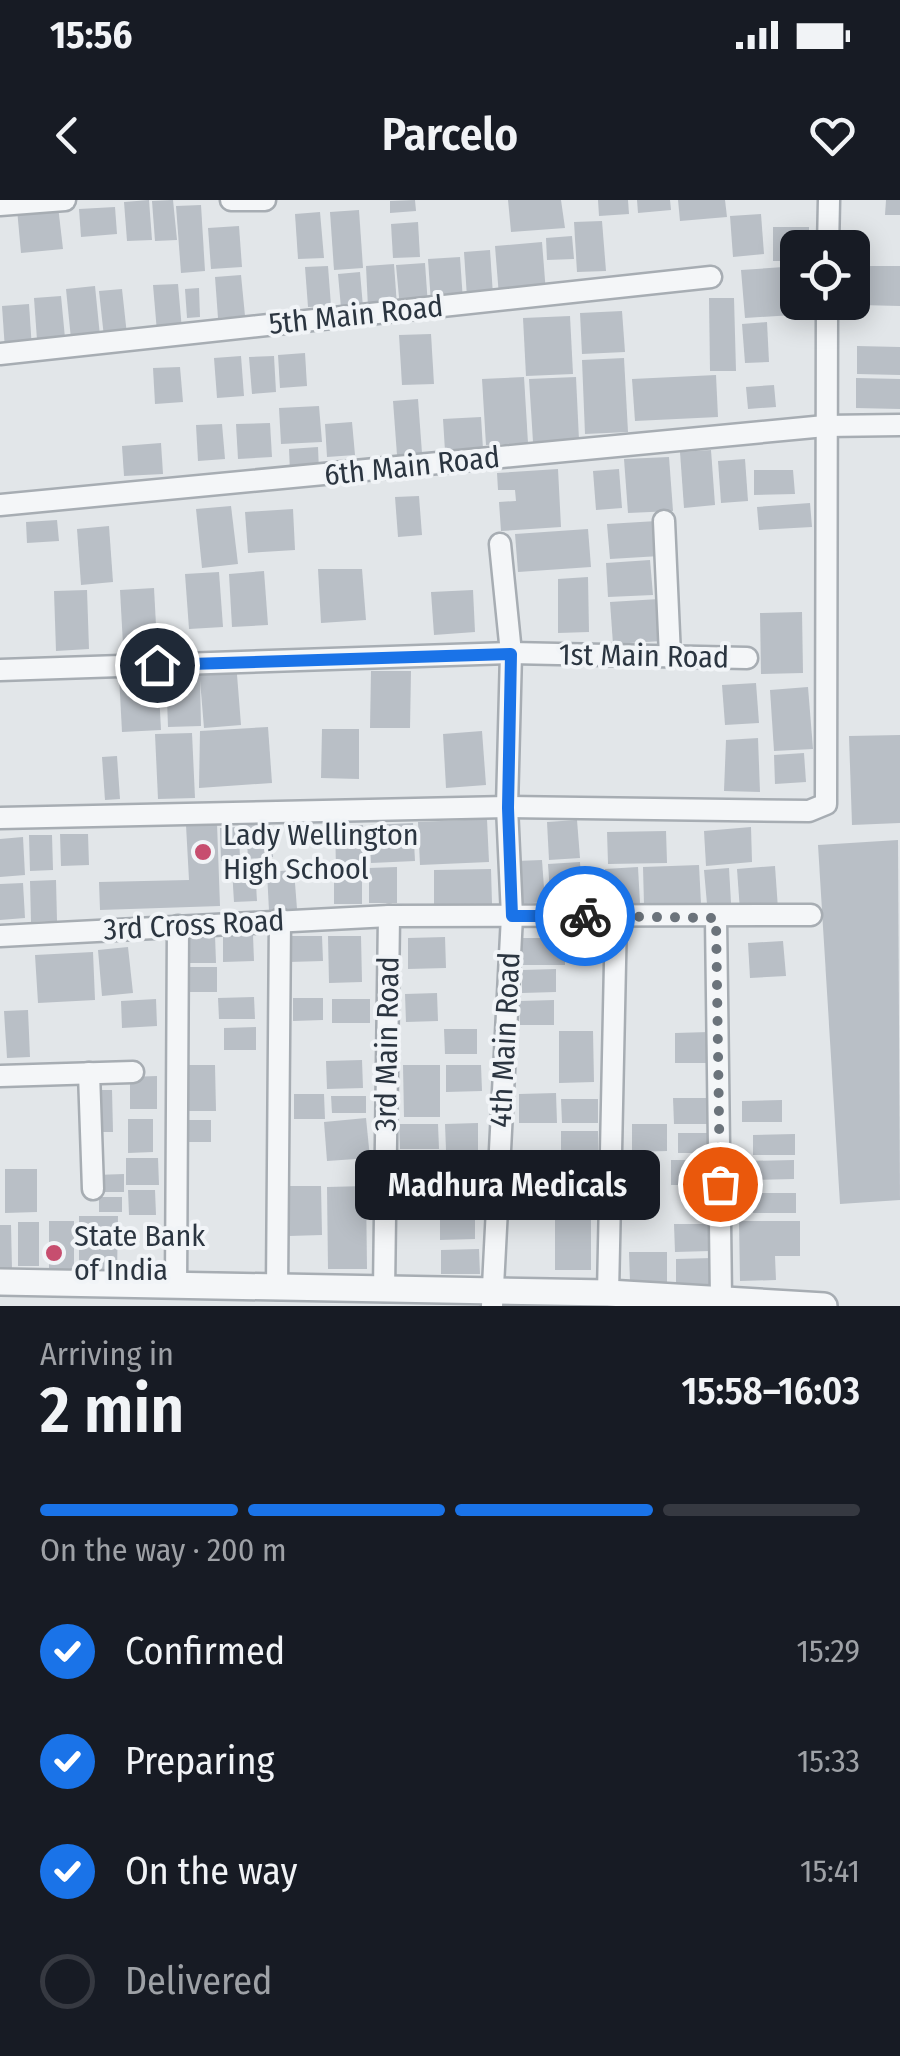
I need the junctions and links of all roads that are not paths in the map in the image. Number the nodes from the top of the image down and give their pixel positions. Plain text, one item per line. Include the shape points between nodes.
1 (65, 200) edge
2 (231, 200) edge
3 (265, 200) edge
4 (829, 200) edge
5 (0, 206) edge
6 (828, 230) edge
7 (711, 278) dead end
8 (827, 320) edge
9 (0, 354) edge
10 (900, 425) edge
11 (825, 426) junction
12 (0, 505) edge
13 (664, 521) dead end
14 (500, 544) dead end
15 (511, 654) junction
16 (670, 656) junction
17 (748, 658) dead end
18 (0, 670) edge
19 (508, 808) junction
20 (0, 818) edge
21 (810, 915) dead end
22 (389, 916) junction
23 (512, 916) junction
24 (616, 916) junction
25 (716, 918) junction
26 (280, 919) junction
27 (178, 926) junction
28 (0, 936) edge
29 (133, 1072) dead end
30 (89, 1073) junction
31 (0, 1076) edge
32 (92, 1190) dead end
33 (0, 1282) edge
34 (176, 1287) junction
35 (278, 1289) junction
36 (384, 1291) junction
37 (608, 1293) junction
38 (492, 1299) edge
39 (721, 1299) junction
40 (824, 1306) edge

1 - 5 street
2 - 3 street
4 - 6 street
7 - 9 street, 5th Main Road
8 - 11 street
10 - 11 street, 6th Main Road
11 - 12 street, 6th Main Road
11 - 19 street via 826,804 810,811
13 - 16 street
14 - 15 street, 4th Main Road
15 - 16 street, 1st Main Road
15 - 18 street, 1st Main Road
15 - 19 street, 4th Main Road
16 - 17 street, 1st Main Road
19 - 20 street
19 - 23 street, 4th Main Road
21 - 25 street, 3rd Cross Road
22 - 23 street, 3rd Cross Road
22 - 26 street, 3rd Cross Road
22 - 36 street, 3rd Main Road
23 - 24 street, 3rd Cross Road
23 - 38 street, 4th Main Road
24 - 25 street, 3rd Cross Road
24 - 37 street
25 - 39 street
26 - 27 street, 3rd Cross Road
26 - 35 street
27 - 28 street, 3rd Cross Road
27 - 34 street
29 - 30 street
30 - 31 street
30 - 32 street
33 - 34 street
34 - 35 street
35 - 36 street
36 - 38 street
37 - 38 street
37 - 39 street
39 - 40 street

